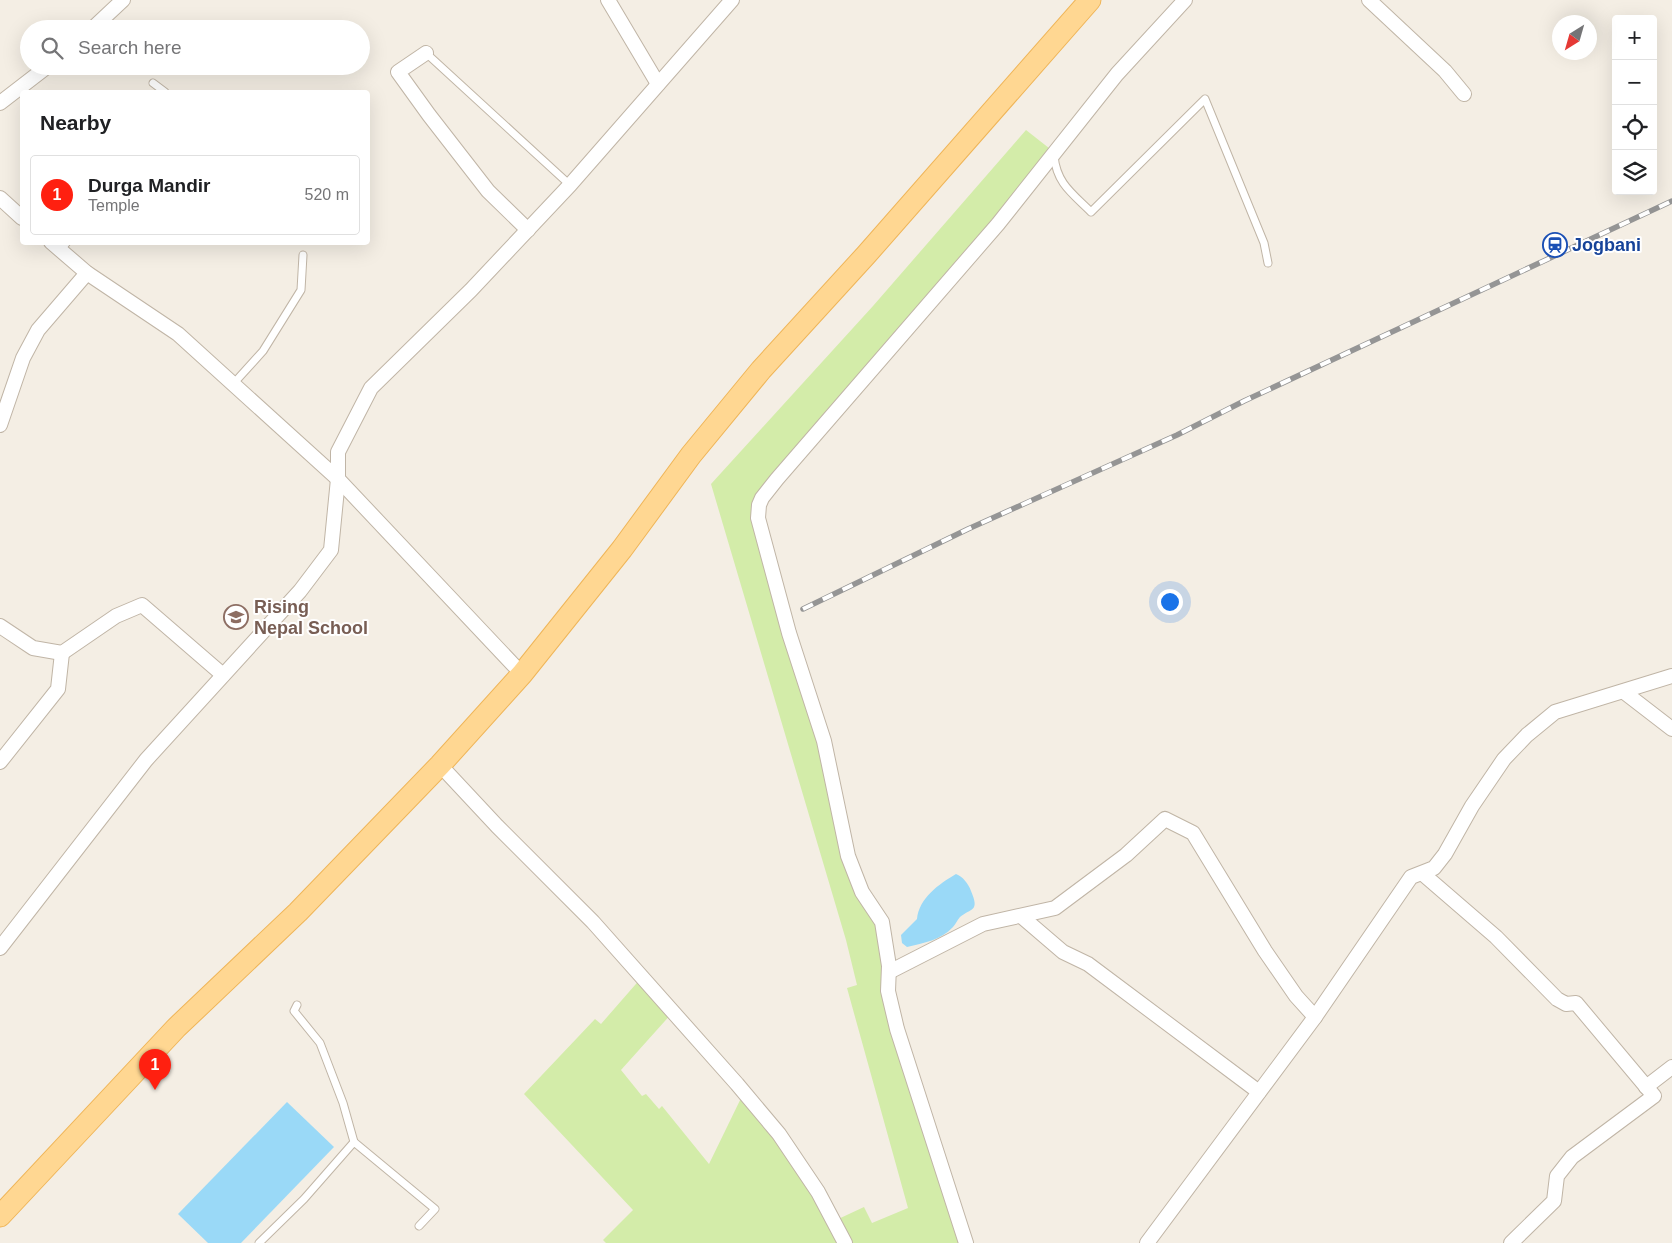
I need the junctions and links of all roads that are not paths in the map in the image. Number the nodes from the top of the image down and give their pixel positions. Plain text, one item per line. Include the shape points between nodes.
1 (123, 0) edge
2 (608, 0) edge
3 (732, 0) edge
4 (1090, 0) edge
5 (1185, 0) edge
6 (1369, 0) edge
7 (102, 20) edge
8 (426, 53) joint
9 (36, 75) edge
10 (153, 83) dead end
11 (658, 84) junction
12 (162, 90) edge
13 (1464, 94) dead end
14 (0, 103) edge
15 (1054, 152) junction
16 (570, 185) junction
17 (0, 198) edge
18 (20, 216) edge
19 (528, 230) junction
20 (59, 245) edge
21 (303, 256) dead end
22 (1268, 263) dead end
23 (86, 273) junction
24 (234, 383) junction
25 (0, 425) edge
26 (338, 479) junction
27 (0, 626) edge
28 (62, 653) junction
29 (522, 674) junction
30 (223, 675) junction
31 (1672, 676) edge
32 (1624, 692) junction
33 (1672, 729) edge
34 (0, 762) edge
35 (440, 764) junction
36 (1423, 874) junction
37 (1021, 916) junction
38 (0, 948) edge
39 (889, 972) junction
40 (298, 1005) dead end
41 (1315, 1017) junction
42 (1672, 1067) edge
43 (1646, 1086) junction
44 (1259, 1092) junction
45 (354, 1142) junction
46 (0, 1216) edge
47 (419, 1226) dead end
48 (259, 1243) edge
49 (845, 1243) edge
50 (966, 1243) edge
51 (1147, 1243) edge
52 (1510, 1243) edge

1 - 7 street
2 - 11 street
3 - 11 street
4 - 29 main road via 761,370
5 - 15 street via 1117,74
6 - 13 street via 1446,71
8 - 16 lane
8 - 19 street via 398,72 488,191
9 - 14 street
10 - 12 lane
11 - 16 street
15 - 22 lane via 1061,182 1091,212 1205,99 1264,243
15 - 39 street via 998,224 790,464 758,506 758,518 778,598 824,741 848,856 859,886 882,922
16 - 19 street
17 - 18 street
19 - 26 street via 371,388 338,452
20 - 23 street
21 - 24 lane via 301,290 263,351
23 - 24 street via 178,334
23 - 25 street via 38,330 23,358
24 - 26 street
26 - 29 street
26 - 30 street via 331,550 300,591
27 - 28 street via 33,648
28 - 30 street via 116,616 142,605
28 - 34 street via 58,689
29 - 35 main road
30 - 38 street via 146,760
31 - 32 street
32 - 33 street
32 - 36 street via 1555,712 1527,735 1488,782 1445,854 1434,868
35 - 46 main road via 298,912 176,1028
35 - 49 street via 593,922 738,1084 779,1134 818,1192
36 - 41 street via 1410,877
36 - 43 street via 1496,937 1557,999 1566,1004 1576,1004
37 - 39 street via 983,924
37 - 41 street via 1055,908 1126,855 1165,819 1193,833 1265,951
37 - 44 street via 1063,952 1088,964
39 - 50 street via 888,991 901,1044
40 - 45 lane via 294,1011 320,1043
41 - 44 street
42 - 43 street
43 - 52 street via 1654,1096 1572,1157 1557,1176 1554,1201
44 - 51 street
45 - 47 lane via 435,1209
45 - 48 lane via 304,1199

